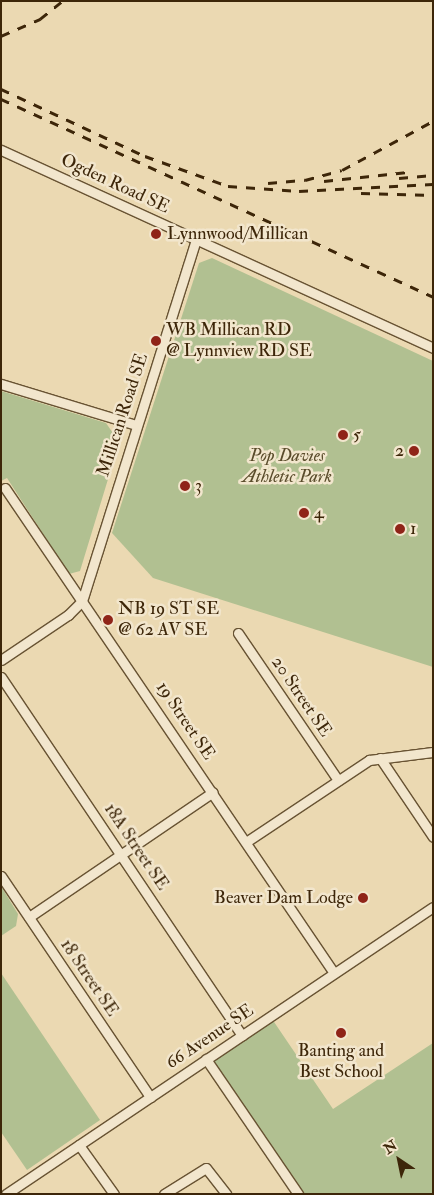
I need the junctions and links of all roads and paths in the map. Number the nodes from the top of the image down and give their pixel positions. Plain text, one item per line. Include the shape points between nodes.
1 (1, 150) edge
2 (196, 239) junction
3 (433, 348) edge
4 (1, 384) edge
5 (136, 425) junction
6 (5, 488) dead end
7 (82, 601) junction
8 (238, 632) dead end
9 (1, 660) edge
10 (1, 677) edge
11 (433, 752) edge
12 (380, 758) junction
13 (338, 780) junction
14 (213, 792) junction
15 (433, 836) edge
16 (246, 842) junction
17 (121, 854) junction
18 (1, 876) edge
19 (433, 907) edge
20 (28, 917) junction
21 (334, 973) junction
22 (242, 1035) junction
23 (206, 1059) junction
24 (150, 1097) junction
25 (80, 1145) junction
26 (6, 1194) edge
27 (114, 1194) edge
28 (164, 1194) edge
29 (226, 1194) edge
30 (298, 1194) edge

1 - 2 street, Ogden Road SE
2 - 3 street, Ogden Road SE
2 - 5 street, Millican Road SE
4 - 5 street
5 - 7 street, Millican Road SE
6 - 7 street, 19 Street SE
7 - 9 street via 68,615
7 - 14 street, 19 Street SE
8 - 13 street, 20 Street SE
10 - 17 street, 18A Street SE
11 - 12 street
12 - 13 street via 369,760
12 - 15 street
13 - 16 street
14 - 16 street, 19 Street SE
14 - 17 street
16 - 21 street, 19 Street SE
17 - 20 street
17 - 22 street, 18A Street SE
18 - 20 street, 18 Street SE
19 - 21 street, 66 Avenue SE
20 - 24 street, 18 Street SE
21 - 22 street, 66 Avenue SE
22 - 23 street, 66 Avenue SE
23 - 24 street, 66 Avenue SE
23 - 30 street
24 - 25 street, 66 Avenue SE
25 - 26 street, 66 Avenue SE
25 - 27 street
28 - 29 street via 206,1168

